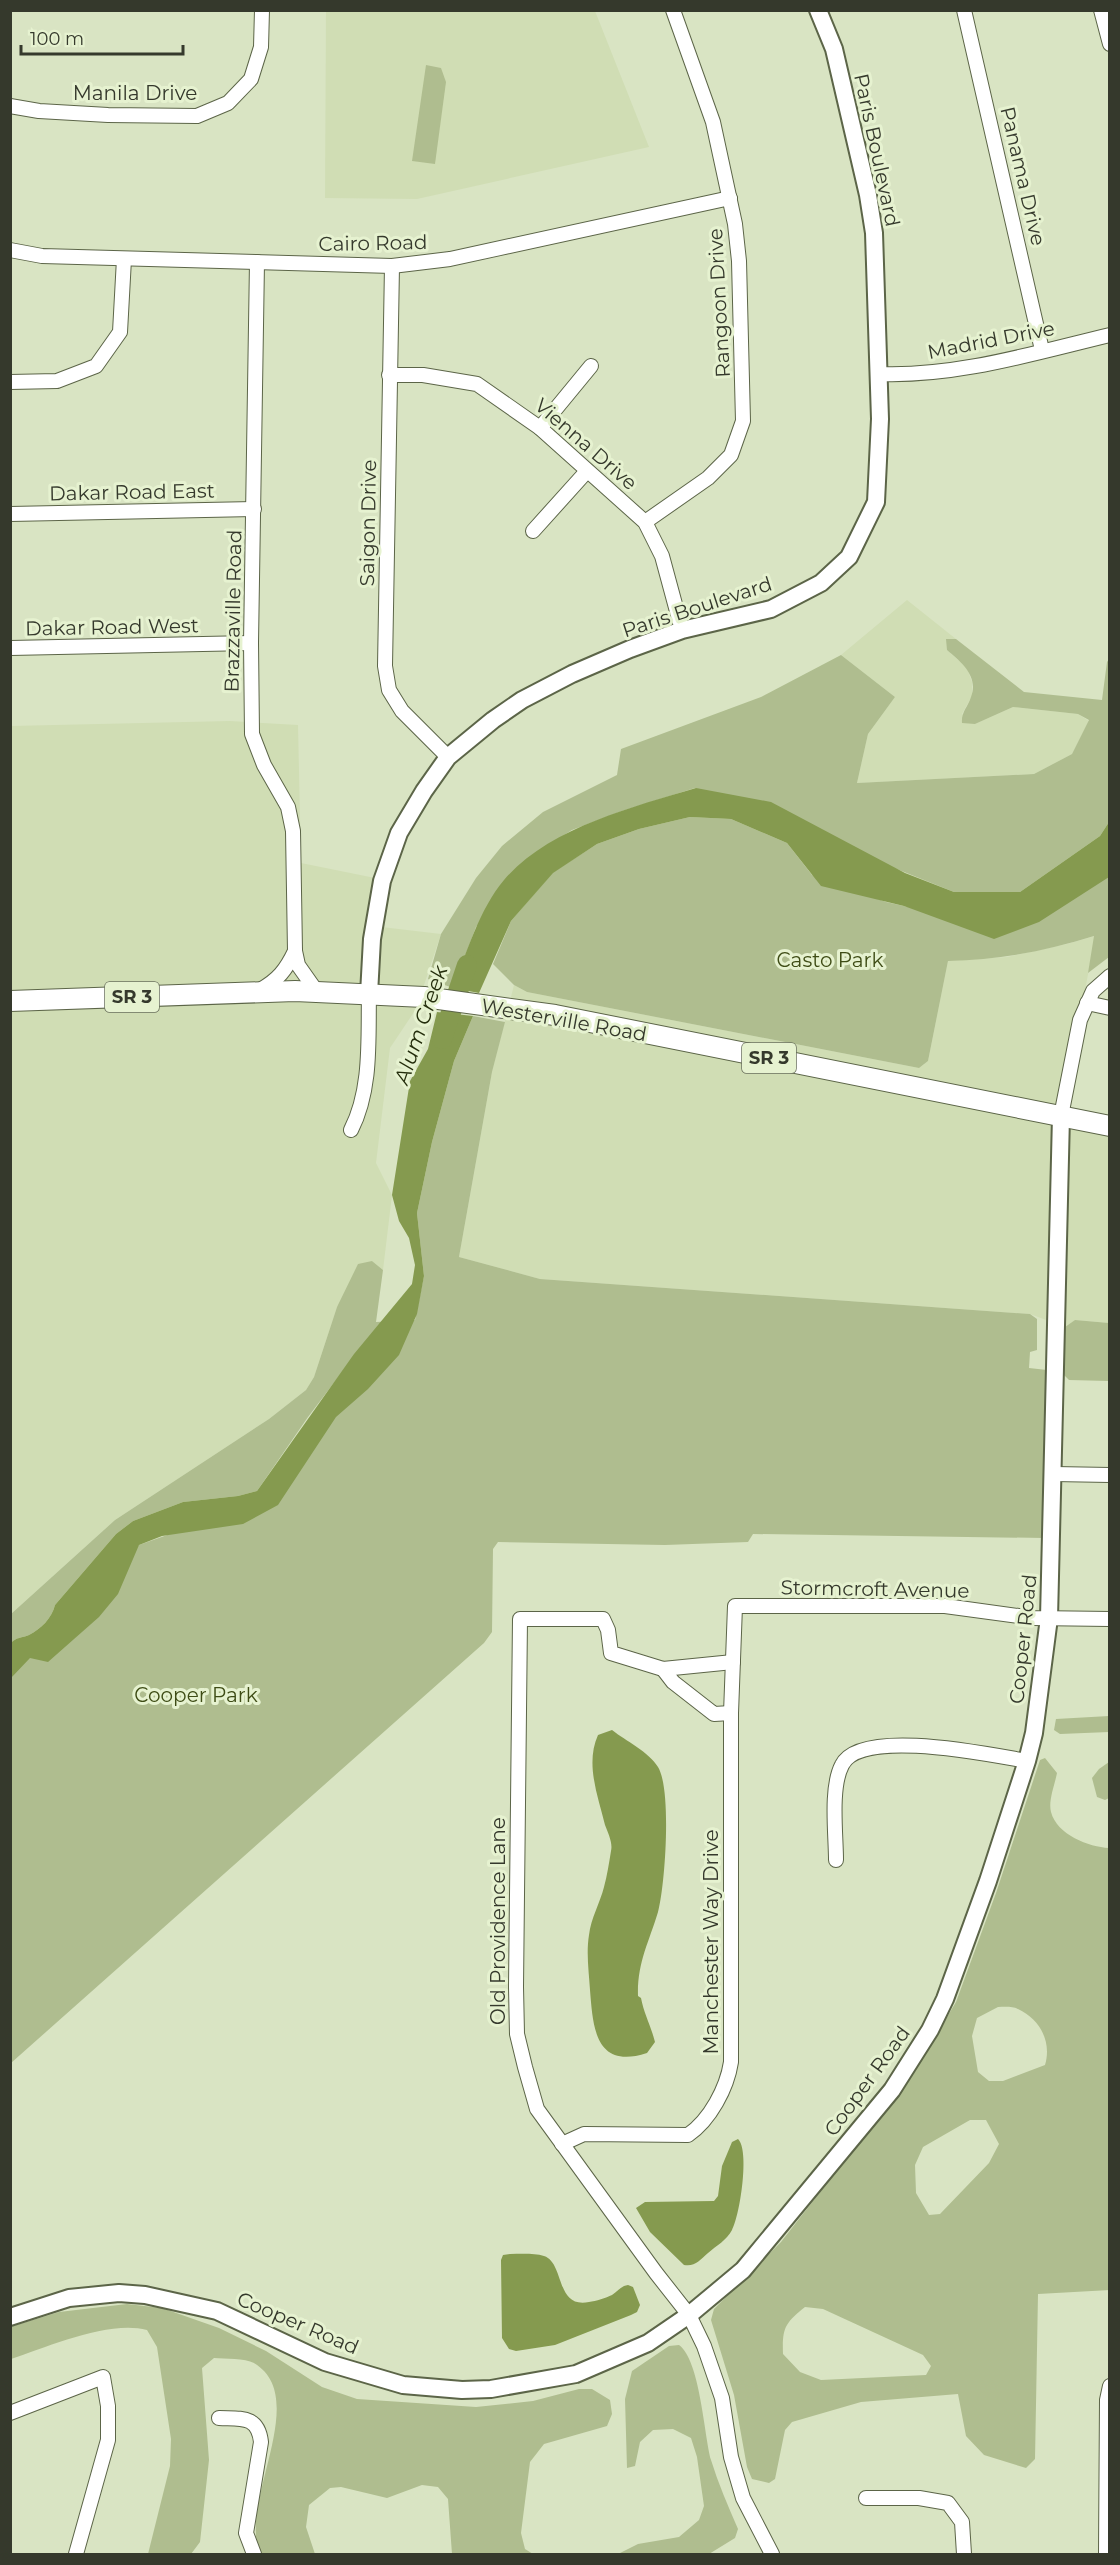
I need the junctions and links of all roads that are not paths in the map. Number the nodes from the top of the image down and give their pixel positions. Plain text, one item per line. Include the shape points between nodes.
1 (262, 10) edge
2 (673, 10) edge
3 (818, 10) edge
4 (964, 10) edge
5 (1101, 10) edge
6 (1110, 44) edge
7 (10, 106) edge
8 (730, 198) junction
9 (10, 250) edge
10 (124, 259) junction
11 (257, 262) junction
12 (392, 266) junction
13 (1110, 335) edge
14 (1042, 350) junction
15 (591, 366) dead end
16 (879, 374) junction
17 (390, 375) junction
18 (10, 382) edge
19 (540, 428) junction
20 (587, 471) junction
21 (254, 509) junction
22 (10, 514) edge
23 (645, 522) junction
24 (533, 531) dead end
25 (682, 630) junction
26 (251, 643) junction
27 (10, 648) edge
28 (448, 757) junction
29 (295, 951) junction
30 (1110, 976) edge
31 (317, 992) junction
32 (254, 994) junction
33 (369, 994) junction
34 (10, 1001) edge
35 (1087, 1003) junction
36 (1110, 1008) edge
37 (1061, 1116) junction
38 (1110, 1126) edge
39 (351, 1130) dead end
40 (1054, 1474) junction
41 (1110, 1475) edge
42 (735, 1606) joint
43 (1049, 1618) junction
44 (1110, 1618) edge
45 (733, 1662) junction
46 (663, 1669) junction
47 (731, 1713) junction
48 (1027, 1761) junction
49 (836, 1860) dead end
50 (562, 2144) junction
51 (689, 2315) junction
52 (10, 2317) edge
53 (1110, 2386) edge
54 (10, 2413) edge
55 (219, 2418) dead end
56 (866, 2498) dead end
57 (76, 2554) edge
58 (254, 2554) edge
59 (772, 2554) edge
60 (964, 2554) edge
61 (1106, 2554) edge

1 - 7 street, Manila Drive via 261,47 251,79 228,103 197,116 108,115
2 - 8 street, Rangoon Drive via 713,122
3 - 16 street, Paris Boulevard via 834,49 868,195 874,233
4 - 14 street, Panama Drive
5 - 6 street
8 - 12 street, Cairo Road via 450,259
8 - 23 street, Rangoon Drive via 739,261 743,421 731,455 708,478
9 - 10 street, Cairo Road via 42,256
10 - 11 street, Cairo Road
10 - 18 street via 120,332 96,366 57,381
11 - 12 street, Cairo Road
11 - 21 street, Brazzaville Road
12 - 17 street, Saigon Drive
13 - 14 street, Madrid Drive
14 - 16 street, Madrid Drive via 953,371
15 - 19 street
16 - 25 street, Paris Boulevard via 876,502 849,557 821,583 771,609
17 - 19 street, Vienna Drive via 423,375 477,384
17 - 28 street, Saigon Drive via 385,666 389,690 402,711
19 - 20 street, Vienna Drive
20 - 23 street, Vienna Drive
20 - 24 street
21 - 22 street, Dakar Road East
21 - 26 street, Brazzaville Road
23 - 25 street, Vienna Drive via 662,556
25 - 28 street, Paris Boulevard via 572,674 522,700
26 - 27 street, Dakar Road West
26 - 29 street, Brazzaville Road via 252,734 288,807 293,831
28 - 33 street, Paris Boulevard via 399,833 382,881 372,939
29 - 31 street, Brazzaville Road via 298,965
29 - 32 street via 278,979
30 - 35 street via 1093,991
31 - 32 main road, Westerville Road / SR 3
31 - 33 main road, Westerville Road / SR 3
32 - 34 main road, Westerville Road / SR 3
33 - 37 main road, Westerville Road / SR 3 via 424,997 555,1015
33 - 39 street via 365,1089 361,1110
35 - 36 street
35 - 37 street via 1080,1020
37 - 38 main road, Westerville Road / SR 3
37 - 40 street, Cooper Road
40 - 41 street
40 - 43 street, Cooper Road
42 - 43 street, Stormcroft Avenue via 945,1606
42 - 45 street, Manchester Way Drive
43 - 44 street, Stormcroft Avenue
43 - 48 street, Cooper Road
45 - 46 street
45 - 47 street, Manchester Way Drive
46 - 47 street via 673,1682 714,1714
46 - 50 street, Old Providence Lane via 611,1653 603,1619 520,1619 518,2034 537,2109
47 - 50 street, Manchester Way Drive via 729,2080 700,2127 688,2135 584,2134
48 - 49 street via 940,1746 857,1750 843,1763 836,1781
48 - 51 street, Cooper Road via 988,1881 930,2030 892,2090 787,2218 743,2270
50 - 51 street, Old Providence Lane
51 - 52 street, Cooper Road via 648,2343 576,2374 491,2389 462,2390 403,2385 337,2366 217,2311 146,2295 119,2293 69,2298
51 - 59 street, Old Providence Lane via 722,2398 742,2499
53 - 61 street
54 - 57 street via 103,2377 108,2440
55 - 58 street via 248,2420 260,2433 246,2533
56 - 60 street via 919,2498 948,2503 962,2523

